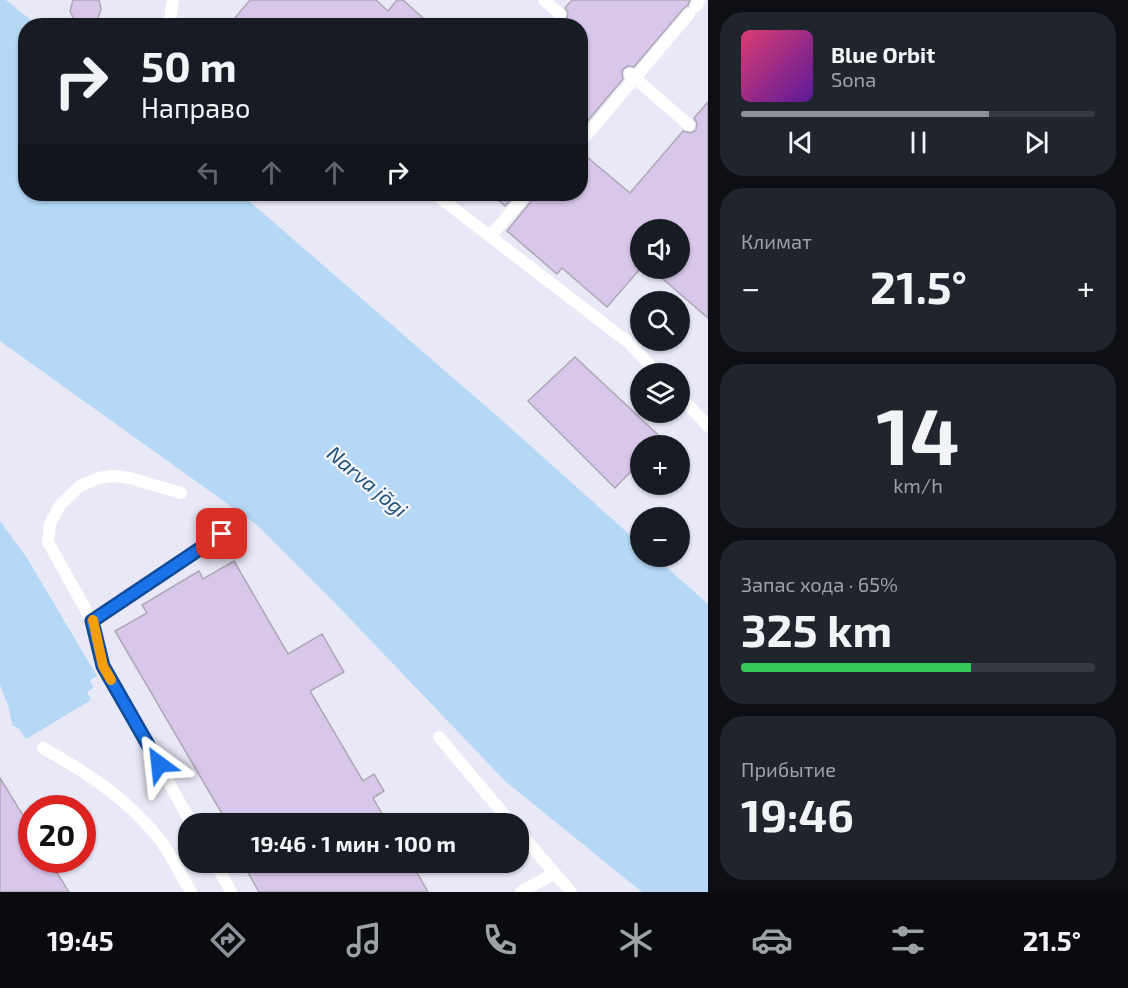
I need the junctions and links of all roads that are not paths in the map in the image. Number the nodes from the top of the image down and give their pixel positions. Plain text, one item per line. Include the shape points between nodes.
1 (173, 0) edge
2 (544, 0) edge
3 (695, 7) edge
4 (560, 14) dead end
5 (170, 18) edge
6 (632, 76) junction
7 (689, 125) dead end
8 (588, 132) edge
9 (445, 201) edge
10 (521, 201) edge
11 (491, 235) junction
12 (648, 363) edge
13 (690, 407) edge
14 (708, 426) edge
15 (182, 493) dead end
16 (222, 534) dead end
17 (92, 621) junction
18 (439, 737) dead end
19 (43, 748) dead end
20 (186, 813) edge
21 (503, 813) edge
22 (529, 844) edge
23 (220, 873) edge
24 (554, 873) junction
25 (191, 892) edge
26 (231, 892) edge
27 (521, 892) edge
28 (571, 892) edge

1 - 5 lane
2 - 4 lane
3 - 6 lane
6 - 7 lane
6 - 8 lane
9 - 11 lane
10 - 11 lane
11 - 12 lane via 629,343
13 - 14 lane
15 - 17 lane via 114,476 80,486 60,505 50,524 48,542
16 - 17 lane
17 - 20 lane via 103,666
18 - 21 lane
19 - 25 lane via 95,778 130,807 158,837
22 - 24 lane
23 - 26 lane
24 - 27 lane
24 - 28 lane

